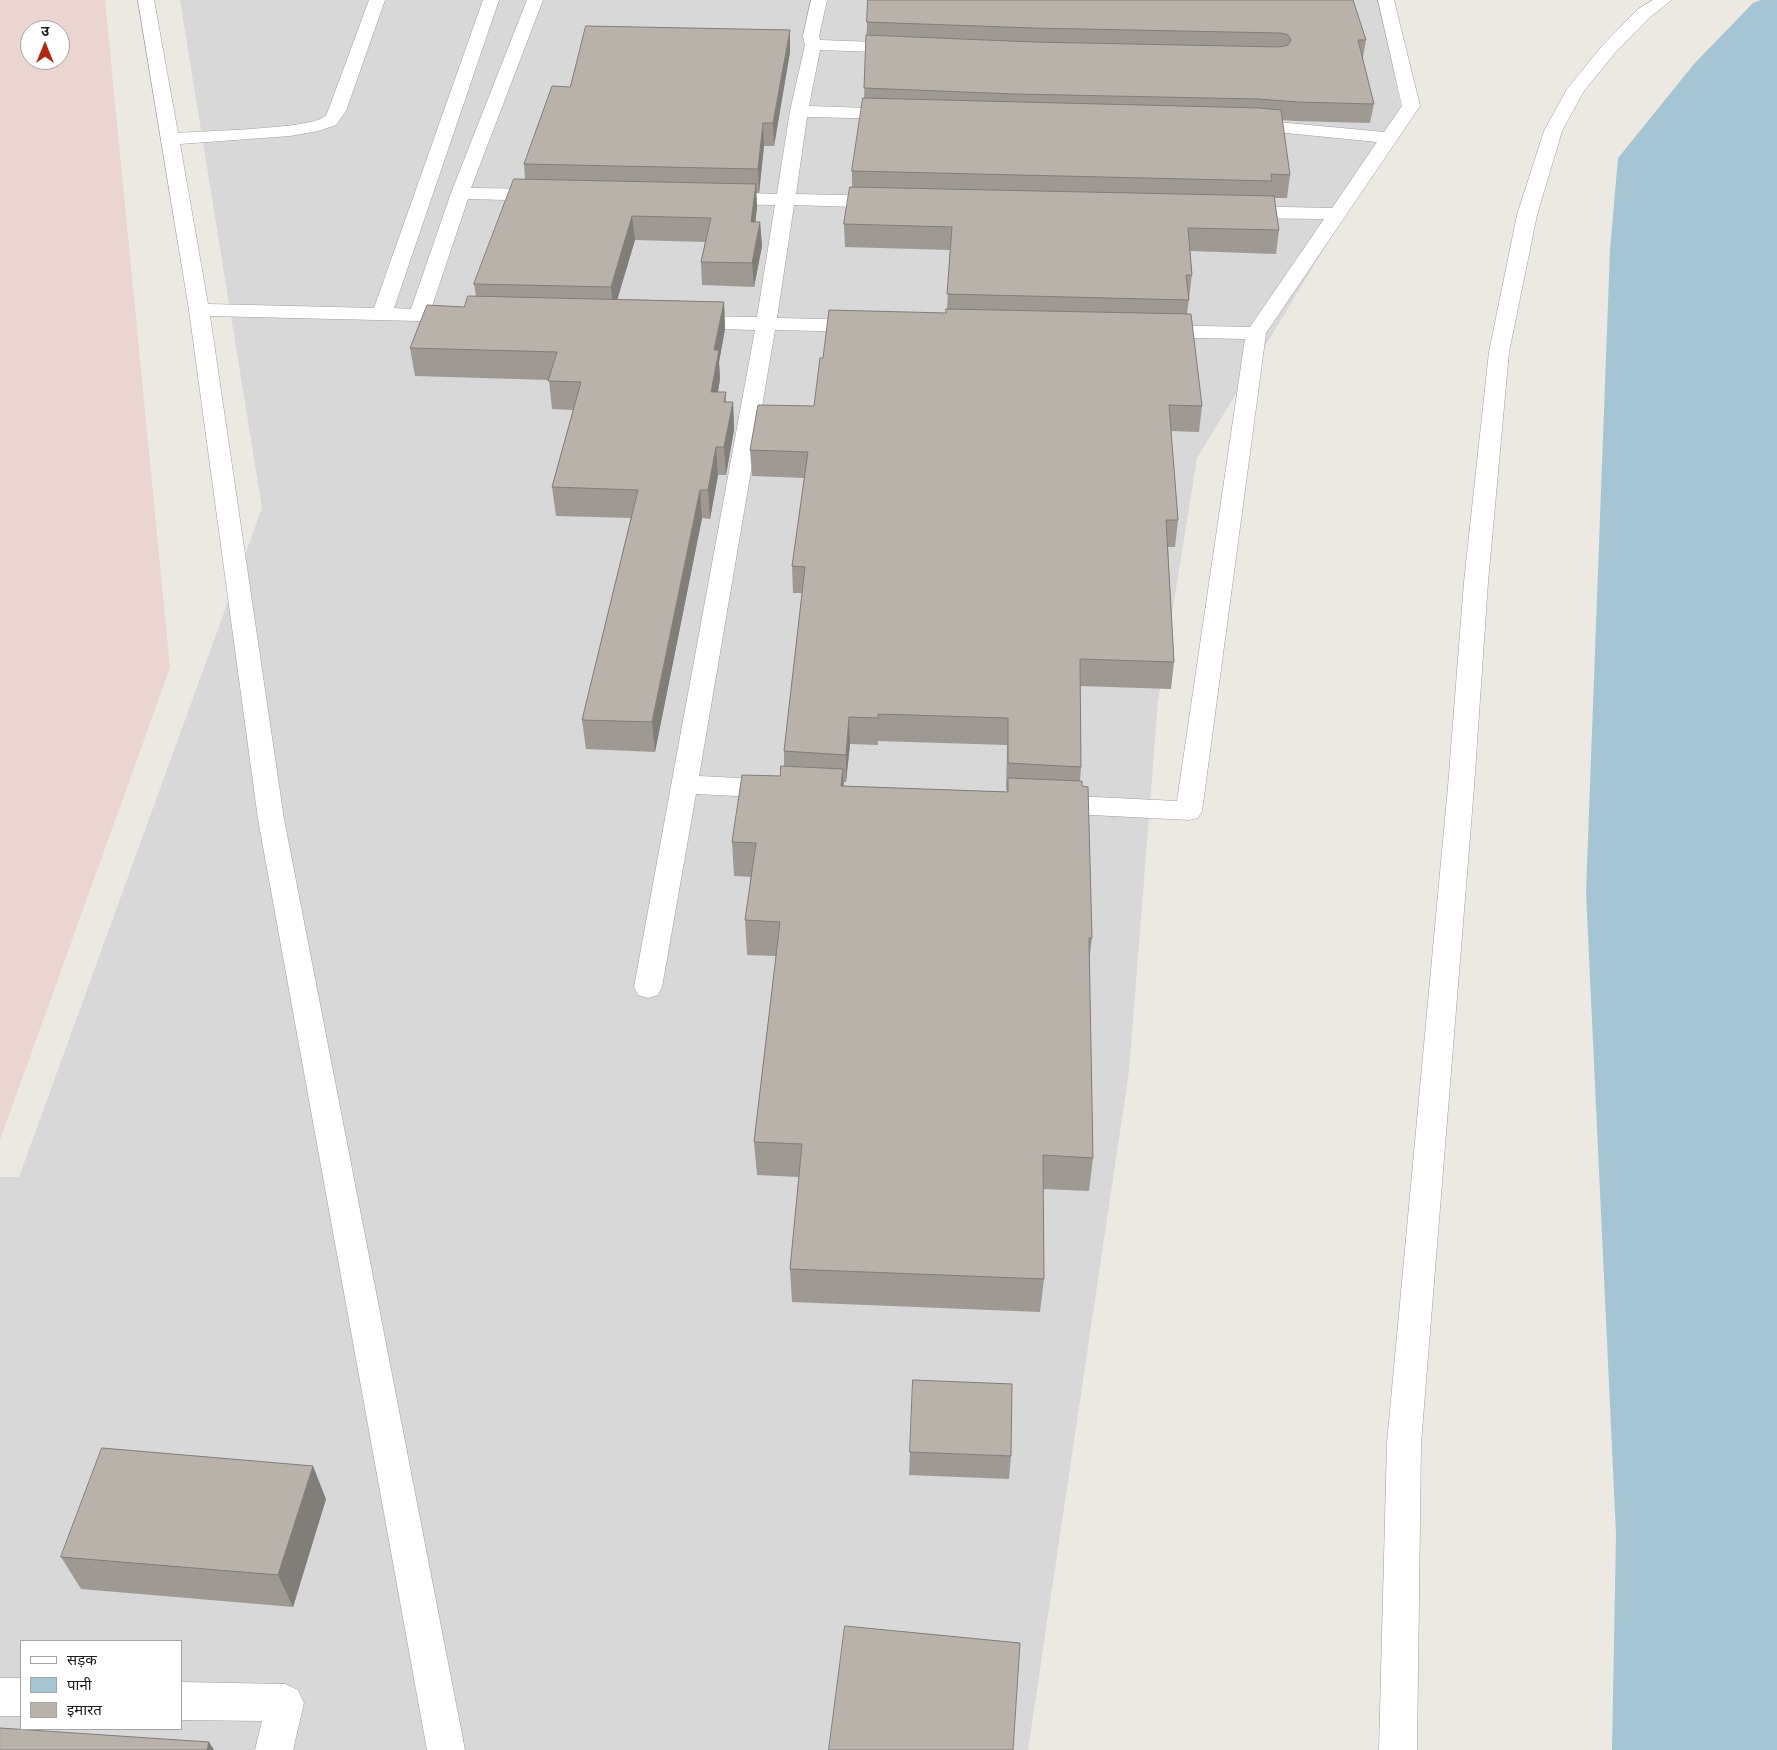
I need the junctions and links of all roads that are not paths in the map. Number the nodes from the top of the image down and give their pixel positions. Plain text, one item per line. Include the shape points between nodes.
1 (146, 0) edge
2 (377, 0) edge
3 (491, 0) edge
4 (535, 0) edge
5 (819, 0) edge
6 (1386, 0) edge
7 (1664, 0) edge
8 (813, 46) junction
9 (919, 48) edge
10 (799, 111) junction
11 (917, 115) edge
12 (1228, 124) edge
13 (1390, 138) junction
14 (169, 140) junction
15 (460, 193) junction
16 (568, 195) edge
17 (697, 198) edge
18 (785, 199) junction
19 (902, 202) edge
20 (1218, 211) edge
21 (1337, 214) junction
22 (199, 310) junction
23 (382, 314) junction
24 (419, 315) junction
25 (478, 317) edge
26 (667, 321) edge
27 (766, 324) junction
28 (883, 326) edge
29 (1138, 331) edge
30 (1256, 333) junction
31 (684, 784) junction
32 (803, 790) edge
33 (1030, 802) edge
34 (648, 987) dead end
35 (0, 1697) edge
36 (20, 1697) edge
37 (182, 1701) edge
38 (274, 1750) edge
39 (446, 1750) edge
40 (1398, 1750) edge

1 - 14 street
2 - 14 street via 337,111 330,121 290,131
3 - 23 street
4 - 15 street
5 - 8 street via 811,36
6 - 13 street via 1411,106
7 - 40 street via 1644,13 1608,50 1576,89 1553,131 1527,215 1499,352 1476,582 1404,1443
8 - 9 street
8 - 10 street
10 - 11 street
10 - 18 street
12 - 13 street
13 - 21 street
14 - 22 street
15 - 16 street
15 - 24 street
17 - 18 street
18 - 19 street
18 - 27 street
20 - 21 street
21 - 30 street
22 - 23 street
22 - 39 street via 270,819
23 - 24 street
24 - 25 street
26 - 27 street
27 - 28 street
27 - 31 street
29 - 30 street
30 - 33 street via 1189,811
31 - 32 street
31 - 34 street
35 - 36 street
37 - 38 street via 285,1703

